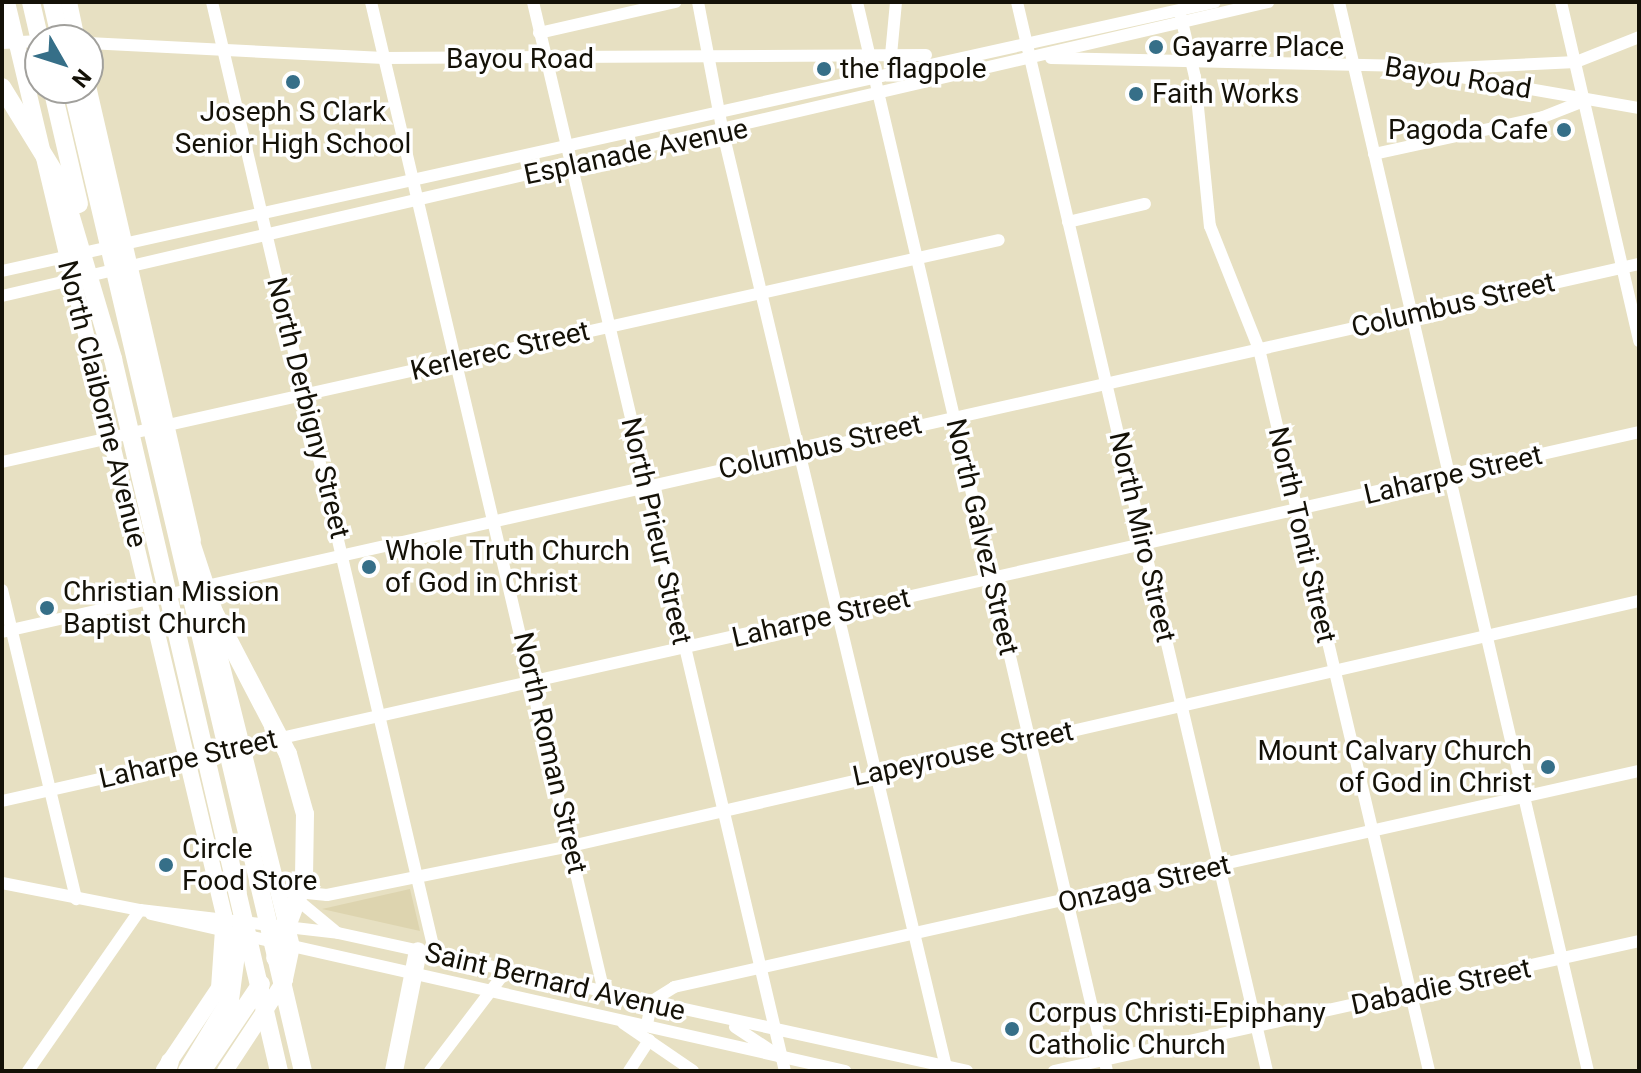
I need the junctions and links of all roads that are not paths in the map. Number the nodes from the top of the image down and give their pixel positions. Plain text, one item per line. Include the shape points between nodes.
1 (7, 2) edge
2 (31, 2) edge
3 (52, 2) edge
4 (69, 2) edge
5 (212, 2) edge
6 (371, 2) edge
7 (533, 2) edge
8 (676, 2) edge
9 (698, 2) edge
10 (857, 2) edge
11 (896, 2) edge
12 (1017, 2) edge
13 (1215, 2) edge
14 (1268, 2) edge
15 (1339, 2) edge
16 (1561, 2) edge
17 (2, 10) edge
18 (1180, 11) edge
19 (36, 24) edge
20 (57, 24) edge
21 (74, 24) edge
22 (539, 33) junction
23 (1639, 37) edge
24 (9, 42) edge
25 (104, 44) edge
26 (1027, 44) junction
27 (223, 51) junction
28 (869, 55) junction
29 (891, 55) junction
30 (953, 55) junction
31 (384, 58) junction
32 (710, 58) junction
33 (545, 59) junction
34 (1033, 59) junction
35 (1353, 62) junction
36 (1576, 62) junction
37 (1192, 64) junction
38 (1427, 70) junction
39 (874, 74) junction
40 (2, 87) edge
41 (879, 96) junction
42 (1586, 100) junction
43 (56, 104) edge
44 (76, 104) edge
45 (92, 104) edge
46 (1637, 105) edge
47 (718, 109) junction
48 (723, 133) junction
49 (565, 143) junction
50 (1374, 154) junction
51 (570, 165) junction
52 (413, 177) junction
53 (419, 200) junction
54 (1145, 204) dead end
55 (261, 212) junction
56 (1068, 222) junction
57 (266, 237) junction
58 (999, 240) dead end
59 (126, 244) junction
60 (95, 251) junction
61 (65, 257) junction
62 (917, 259) junction
63 (1639, 264) edge
64 (1622, 267) junction
65 (133, 268) junction
66 (2, 271) edge
67 (100, 276) junction
68 (71, 282) junction
69 (2, 296) edge
70 (762, 296) junction
71 (1411, 314) junction
72 (607, 326) junction
73 (1639, 341) edge
74 (1259, 349) junction
75 (113, 359) junction
76 (457, 361) junction
77 (1106, 382) junction
78 (303, 398) junction
79 (150, 410) junction
80 (954, 417) junction
81 (170, 423) junction
82 (1639, 432) edge
83 (109, 438) junction
84 (802, 452) junction
85 (2, 462) edge
86 (1449, 476) junction
87 (648, 486) junction
88 (1295, 510) junction
89 (495, 521) junction
90 (1144, 545) junction
91 (343, 554) junction
92 (992, 579) junction
93 (202, 585) junction
94 (2, 590) edge
95 (150, 597) junction
96 (1639, 601) edge
97 (842, 614) junction
98 (6, 631) edge
99 (1487, 637) junction
100 (683, 649) junction
101 (1334, 673) junction
102 (534, 683) junction
103 (1181, 706) junction
104 (379, 718) junction
105 (1029, 739) junction
106 (242, 745) junction
107 (188, 755) junction
108 (1639, 771) edge
109 (874, 773) junction
110 (48, 792) junction
111 (1524, 799) junction
112 (2, 801) edge
113 (724, 808) junction
114 (1372, 833) junction
115 (571, 846) junction
116 (269, 861) junction
117 (1219, 868) junction
118 (417, 877) junction
119 (2, 883) edge
120 (287, 891) junction
121 (240, 897) junction
122 (76, 899) junction
123 (1068, 902) junction
124 (140, 910) junction
125 (224, 915) junction
126 (287, 924) junction
127 (338, 933) junction
128 (227, 935) junction
129 (914, 936) junction
130 (1639, 941) edge
131 (292, 946) junction
132 (426, 953) junction
133 (1563, 960) junction
134 (760, 966) junction
135 (506, 971) junction
136 (414, 972) junction
137 (491, 991) junction
138 (604, 992) junction
139 (1411, 994) junction
140 (652, 1001) junction
141 (702, 1015) junction
142 (617, 1018) junction
143 (647, 1024) junction
144 (1257, 1028) junction
145 (774, 1029) junction
146 (649, 1040) junction
147 (783, 1065) edge
148 (1106, 1066) edge
149 (166, 1068) edge
150 (947, 1069) edge
151 (28, 1071) edge
152 (187, 1071) edge
153 (202, 1071) edge
154 (225, 1071) edge
155 (279, 1071) edge
156 (303, 1071) edge
157 (394, 1071) edge
158 (430, 1071) edge
159 (629, 1071) edge
160 (693, 1071) edge
161 (845, 1071) edge
162 (967, 1071) edge
163 (1054, 1071) edge
164 (1267, 1071) edge
165 (1429, 1071) edge
166 (1588, 1071) edge

1 - 24 main road, North Claiborne Avenue
2 - 19 highway
3 - 20 highway
4 - 21 main road
5 - 27 street, North Derbigny Street
6 - 31 street, North Roman Street
7 - 22 street, North Prieur Street
8 - 22 street
9 - 32 street
10 - 28 street, North Galvez Street
11 - 29 street
12 - 26 street, North Miro Street
13 - 18 street, Esplanade Avenue
14 - 18 street, Esplanade Avenue
15 - 35 street
16 - 36 street
17 - 24 highway
18 - 26 street, Esplanade Avenue
18 - 34 street, Esplanade Avenue
18 - 37 street, North Tonti Street
22 - 33 street, North Prieur Street
23 - 36 street
24 - 61 main road, North Claiborne Avenue
25 - 27 street, Bayou Road
26 - 30 street, Esplanade Avenue
26 - 34 street, North Miro Street
27 - 31 street, Bayou Road
27 - 55 street, North Derbigny Street
28 - 29 street, Bayou Road
28 - 32 street, Bayou Road
28 - 39 street, North Galvez Street
29 - 30 street, Bayou Road
30 - 39 street, Esplanade Avenue
31 - 33 street, Bayou Road
31 - 52 street, North Roman Street
32 - 33 street, Bayou Road
32 - 47 street
33 - 49 street, North Prieur Street
34 - 37 street, Bayou Road
34 - 41 street, Esplanade Avenue
34 - 56 street, North Miro Street
35 - 37 street, Bayou Road
35 - 38 street, Bayou Road
35 - 50 street
36 - 38 street via 1460,63
36 - 42 street
37 - 74 street, North Tonti Street via 1210,226
38 - 42 street, Bayou Road
39 - 41 street, North Galvez Street
39 - 47 street, Esplanade Avenue
40 - 75 highway via 61,183
41 - 48 street, Esplanade Avenue
41 - 62 street, North Galvez Street
42 - 46 street, Bayou Road
42 - 50 street via 1543,117
42 - 64 street
43 - 75 highway
44 - 79 highway
45 - 59 main road, North Claiborne Avenue
47 - 48 street
47 - 49 street, Esplanade Avenue
48 - 51 street, Esplanade Avenue
48 - 70 street
49 - 51 street, North Prieur Street
49 - 52 street, Esplanade Avenue
50 - 71 street
51 - 53 street, Esplanade Avenue
51 - 72 street, North Prieur Street
52 - 53 street, North Roman Street
52 - 55 street, Esplanade Avenue
53 - 57 street, Esplanade Avenue
53 - 76 street, North Roman Street
54 - 56 street
55 - 57 street, North Derbigny Street
55 - 59 street, Esplanade Avenue
56 - 77 street, North Miro Street
57 - 65 street, Esplanade Avenue
57 - 78 street, North Derbigny Street
58 - 62 street, Kerlerec Street
59 - 60 street, Esplanade Avenue
59 - 65 main road, North Claiborne Avenue
59 - 67 main road
60 - 61 street, Esplanade Avenue
60 - 68 main road
61 - 66 street, Esplanade Avenue
61 - 68 main road, North Claiborne Avenue
62 - 70 street, Kerlerec Street
62 - 80 street, North Galvez Street
63 - 64 street, Columbus Street
64 - 71 street, Columbus Street
64 - 73 street
65 - 67 street, Esplanade Avenue
65 - 81 main road, North Claiborne Avenue
67 - 68 street, Esplanade Avenue
68 - 69 street, Esplanade Avenue
68 - 83 main road, North Claiborne Avenue
70 - 72 street, Kerlerec Street
70 - 84 street
71 - 74 street, Columbus Street
71 - 86 street
72 - 76 street, Kerlerec Street
72 - 87 street, North Prieur Street
74 - 77 street, Columbus Street
74 - 88 street, North Tonti Street
75 - 121 highway
76 - 78 street, Kerlerec Street
76 - 89 street, North Roman Street
77 - 80 street, Columbus Street
77 - 90 street, North Miro Street
78 - 81 street, Kerlerec Street
78 - 91 street, North Derbigny Street
79 - 153 highway via 214,612 288,754 308,834 304,881 285,937
79 - 156 highway
80 - 84 street, Columbus Street
80 - 92 street, North Galvez Street
81 - 83 street, Kerlerec Street
81 - 93 main road, North Claiborne Avenue
82 - 86 street, Laharpe Street
83 - 85 street, Kerlerec Street
83 - 95 main road, North Claiborne Avenue
84 - 87 street, Columbus Street
84 - 97 street
86 - 88 street, Laharpe Street
86 - 99 street
87 - 89 street, Columbus Street
87 - 100 street, North Prieur Street
88 - 90 street, Laharpe Street
88 - 101 street, North Tonti Street
89 - 91 street, Columbus Street
89 - 102 street, North Roman Street
90 - 92 street, Laharpe Street
90 - 103 street, North Miro Street
91 - 93 street, Columbus Street
91 - 104 street, North Derbigny Street
92 - 97 street, Laharpe Street
92 - 105 street, North Galvez Street
93 - 95 street, Columbus Street
93 - 106 main road, North Claiborne Avenue
94 - 98 street
95 - 98 street, Columbus Street
95 - 107 main road, North Claiborne Avenue
96 - 99 street, Lapeyrouse Street
97 - 100 street, Laharpe Street
97 - 109 street
98 - 110 street
99 - 101 street, Lapeyrouse Street
99 - 111 street
100 - 102 street, Laharpe Street
100 - 113 street, North Prieur Street
101 - 103 street, Lapeyrouse Street
101 - 114 street, North Tonti Street
102 - 104 street, Laharpe Street
102 - 115 street, North Roman Street
103 - 105 street, Lapeyrouse Street
103 - 117 street, North Miro Street
104 - 106 street, Laharpe Street
104 - 118 street, North Derbigny Street
105 - 109 street, Lapeyrouse Street
105 - 123 street, North Galvez Street
106 - 107 street, Laharpe Street
106 - 116 main road, North Claiborne Avenue
107 - 110 street, Laharpe Street
107 - 125 main road, North Claiborne Avenue
108 - 111 street, Onzaga Street
109 - 113 street, Lapeyrouse Street
109 - 129 street
110 - 112 street, Laharpe Street
110 - 122 street
111 - 114 street, Onzaga Street
111 - 133 street
113 - 115 street, Lapeyrouse Street
113 - 134 street, North Prieur Street
114 - 117 street, Onzaga Street
114 - 139 street, North Tonti Street
115 - 118 street, Lapeyrouse Street
115 - 138 street, North Roman Street
116 - 120 street
116 - 126 main road, North Claiborne Avenue
117 - 123 street, Onzaga Street
117 - 144 street, North Miro Street
118 - 120 street, Lapeyrouse Street via 327,895
118 - 132 street, North Derbigny Street
119 - 122 street, Saint Bernard Avenue
120 - 127 street
121 - 152 highway via 230,1000
121 - 155 highway
122 - 124 street, Saint Bernard Avenue
123 - 129 street, Onzaga Street
123 - 148 street, North Galvez Street
124 - 125 street, Saint Bernard Avenue
124 - 128 street, Saint Bernard Avenue
124 - 151 street
125 - 126 street, Saint Bernard Avenue
125 - 128 main road, North Claiborne Avenue
126 - 127 street, Saint Bernard Avenue
126 - 131 main road, North Claiborne Avenue
127 - 132 street, Saint Bernard Avenue
128 - 131 street, Saint Bernard Avenue
128 - 149 main road, North Claiborne Avenue via 219,988
129 - 134 street, Onzaga Street
129 - 150 street
130 - 133 street, Dabadie Street
131 - 136 street, Saint Bernard Avenue
131 - 154 main road, North Claiborne Avenue via 285,980
132 - 135 street, Saint Bernard Avenue
132 - 136 highway
133 - 139 street, Dabadie Street
133 - 166 street
134 - 140 street, Onzaga Street via 674,987
134 - 145 street, North Prieur Street
135 - 137 street
135 - 138 street, Saint Bernard Avenue
136 - 137 street, Saint Bernard Avenue
136 - 157 highway
137 - 142 street, Saint Bernard Avenue
137 - 158 street
138 - 140 street, Saint Bernard Avenue
139 - 144 street, Dabadie Street
139 - 165 street, North Tonti Street
140 - 141 street, Saint Bernard Avenue
140 - 143 street
141 - 145 street, Saint Bernard Avenue
141 - 147 street via 759,1037
142 - 143 street, Saint Bernard Avenue
142 - 146 street
143 - 147 street, Saint Bernard Avenue
144 - 148 street, Dabadie Street
144 - 164 street, North Miro Street
145 - 147 street, North Prieur Street
145 - 150 street, Saint Bernard Avenue
146 - 159 street
146 - 160 street
147 - 161 street, Saint Bernard Avenue
148 - 163 street, Dabadie Street
150 - 162 street, Saint Bernard Avenue

